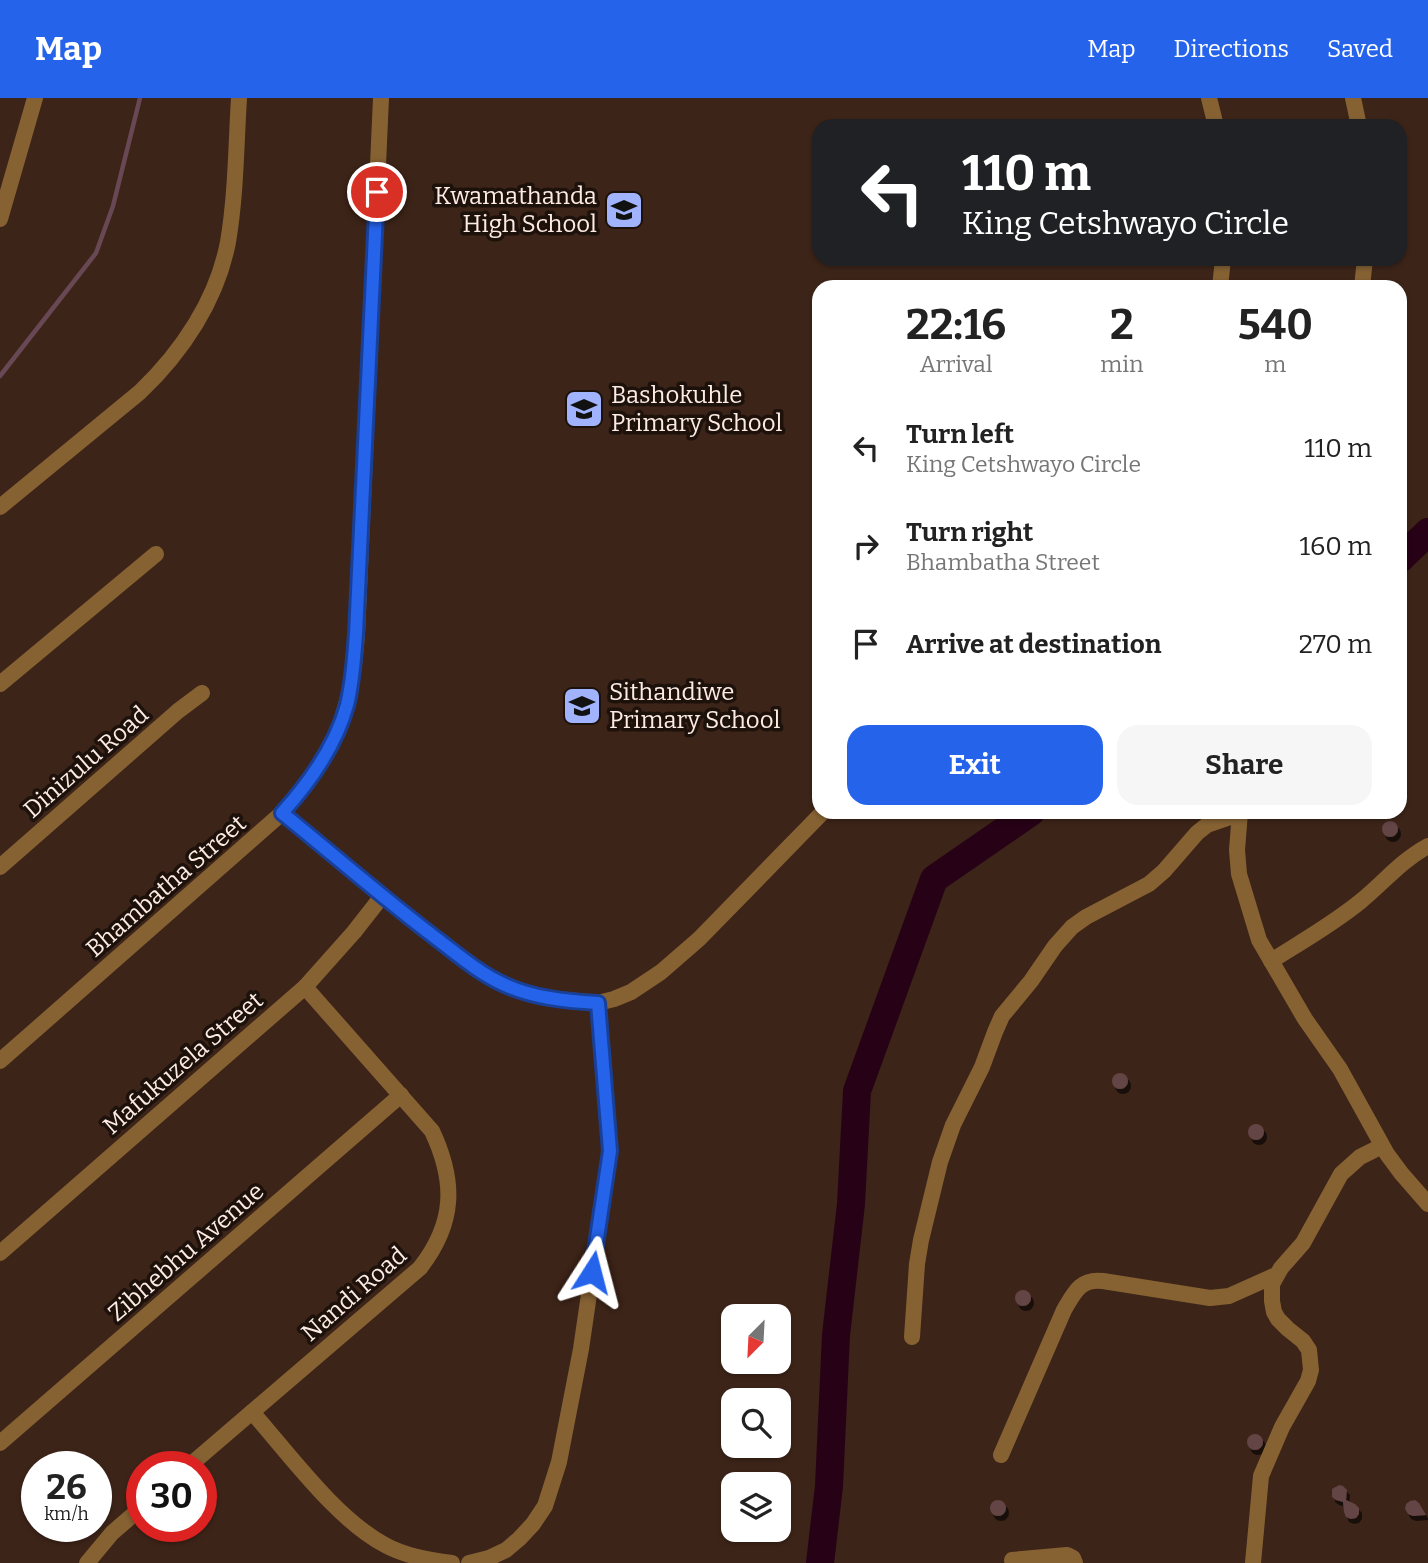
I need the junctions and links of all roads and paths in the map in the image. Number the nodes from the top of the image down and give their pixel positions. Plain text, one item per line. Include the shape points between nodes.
1 (35, 98) edge
2 (239, 98) edge
3 (381, 98) edge
4 (1209, 98) edge
5 (1353, 98) edge
6 (1214, 119) edge
7 (1358, 119) edge
8 (0, 219) edge
9 (0, 507) edge
10 (156, 554) dead end
11 (0, 684) edge
12 (202, 693) dead end
13 (282, 813) junction
14 (816, 819) edge
15 (1234, 819) edge
16 (1239, 819) edge
17 (1428, 846) edge
18 (0, 867) edge
19 (383, 895) junction
20 (1271, 961) junction
21 (305, 987) junction
22 (598, 1003) junction
23 (0, 1061) edge
24 (401, 1095) junction
25 (1382, 1146) junction
26 (1428, 1205) edge
27 (0, 1253) edge
28 (1276, 1275) junction
29 (912, 1337) dead end
30 (252, 1412) junction
31 (0, 1443) edge
32 (206, 1451) edge
33 (1001, 1455) dead end
34 (126, 1520) edge
35 (1012, 1560) dead end
36 (87, 1563) edge
37 (452, 1563) edge
38 (470, 1563) edge
39 (1074, 1563) edge
40 (1253, 1563) edge

1 - 8 street
2 - 9 street via 232,216 223,262 206,305 158,375
3 - 13 street, Bhambatha Street via 353,671 346,706 324,756
4 - 6 street
5 - 7 street
10 - 11 street
12 - 18 street, Dinizulu Road
13 - 19 street
13 - 23 street, Bhambatha Street
14 - 22 street via 661,972 631,992
15 - 29 street via 1207,825 1149,884 1072,927 1002,1016 940,1162 917,1264
16 - 20 street via 1240,874 1259,940
17 - 20 street via 1335,920
19 - 21 street, Mafukuzela Street
19 - 22 street via 503,984 546,998
20 - 25 street via 1340,1069
21 - 24 street, Nandi Road
21 - 27 street, Mafukuzela Street
22 - 38 street via 610,1151 559,1462 545,1506 533,1524 506,1550
24 - 30 street, Nandi Road via 432,1131 442,1152 448,1209 443,1229 420,1268
24 - 31 street, Zibhebhu Avenue
25 - 26 street
25 - 28 street via 1341,1174 1303,1243
28 - 33 street via 1229,1296 1210,1298 1087,1281 1064,1310
28 - 40 street via 1271,1290 1274,1312 1309,1350 1311,1370 1261,1476
30 - 32 street, Nandi Road
30 - 37 street via 322,1493 370,1536 403,1553
34 - 36 street
35 - 39 street via 1068,1555

